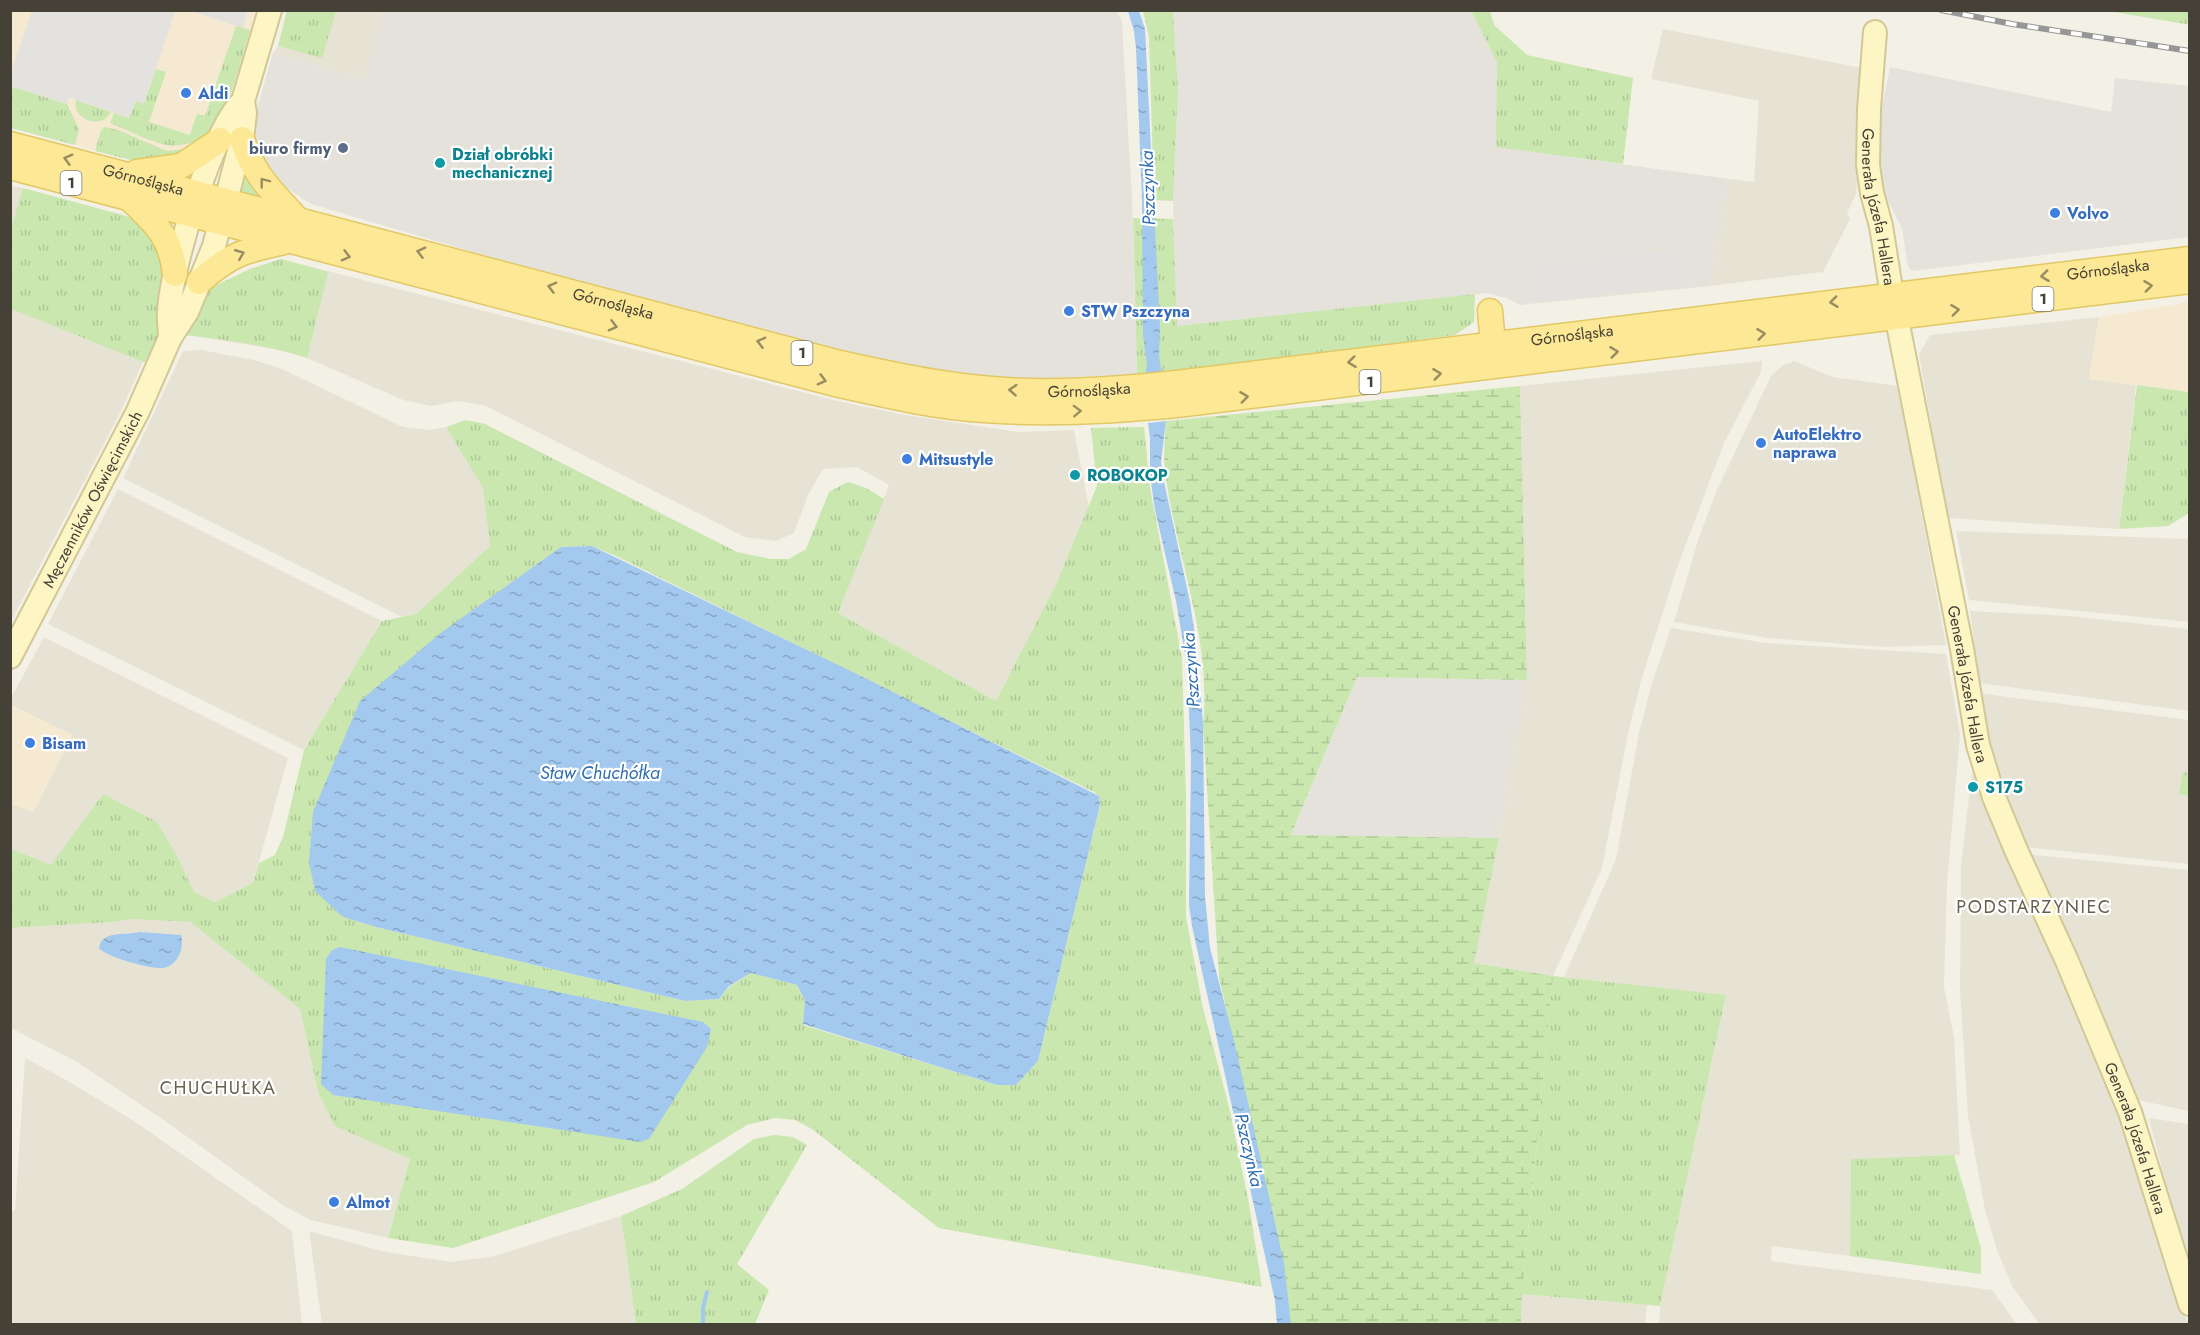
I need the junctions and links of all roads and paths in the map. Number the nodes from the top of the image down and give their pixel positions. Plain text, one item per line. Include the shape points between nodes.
1 (270, 10) edge
2 (1875, 32) dead end
3 (231, 140) junction
4 (10, 144) edge
5 (10, 167) edge
6 (125, 174) junction
7 (131, 200) junction
8 (194, 204) junction
9 (223, 212) junction
10 (293, 230) junction
11 (2190, 259) edge
12 (175, 274) junction
13 (2190, 281) edge
14 (199, 282) junction
15 (1895, 306) junction
16 (1490, 311) dead end
17 (170, 338) junction
18 (1493, 344) junction
19 (1185, 393) junction
20 (10, 657) edge
21 (2190, 1304) edge

1 - 3 street, Męczenników Oświęcimskich via 243,101 245,113
2 - 15 street, Generała Józefa Hallera via 1868,165
3 - 6 main road via 181,166
3 - 8 street, Męczenników Oświęcimskich
3 - 9 street, Męczenników Oświęcimskich
10 -> 3 main road via 249,160
6 -> 4 main road, Górnośląska / 1
5 - 7 main road, Górnośląska / 1
6 - 8 main road, Górnośląska / 1
7 - 8 main road, Górnośląska / 1
7 - 12 main road via 164,236
8 - 9 main road, Górnośląska / 1
8 - 12 street, Męczenników Oświęcimskich
9 - 10 main road, Górnośląska / 1
9 - 14 street, Męczenników Oświęcimskich
14 -> 10 main road via 220,263
10 - 19 main road, Górnośląska / 1 via 895,375 984,388 1136,398
11 -> 15 main road, Górnośląska / 1
12 - 17 street, Męczenników Oświęcimskich via 169,311
15 -> 13 main road, Górnośląska / 1
14 - 17 street, Męczenników Oświęcimskich via 187,312
15 -> 18 main road, Górnośląska / 1
19 -> 15 main road, Górnośląska / 1
15 - 21 street, Generała Józefa Hallera via 1978,745 1994,798 2130,1112
16 - 18 main road
17 - 20 street, Męczenników Oświęcimskich via 138,411
18 -> 19 main road, Górnośląska / 1

